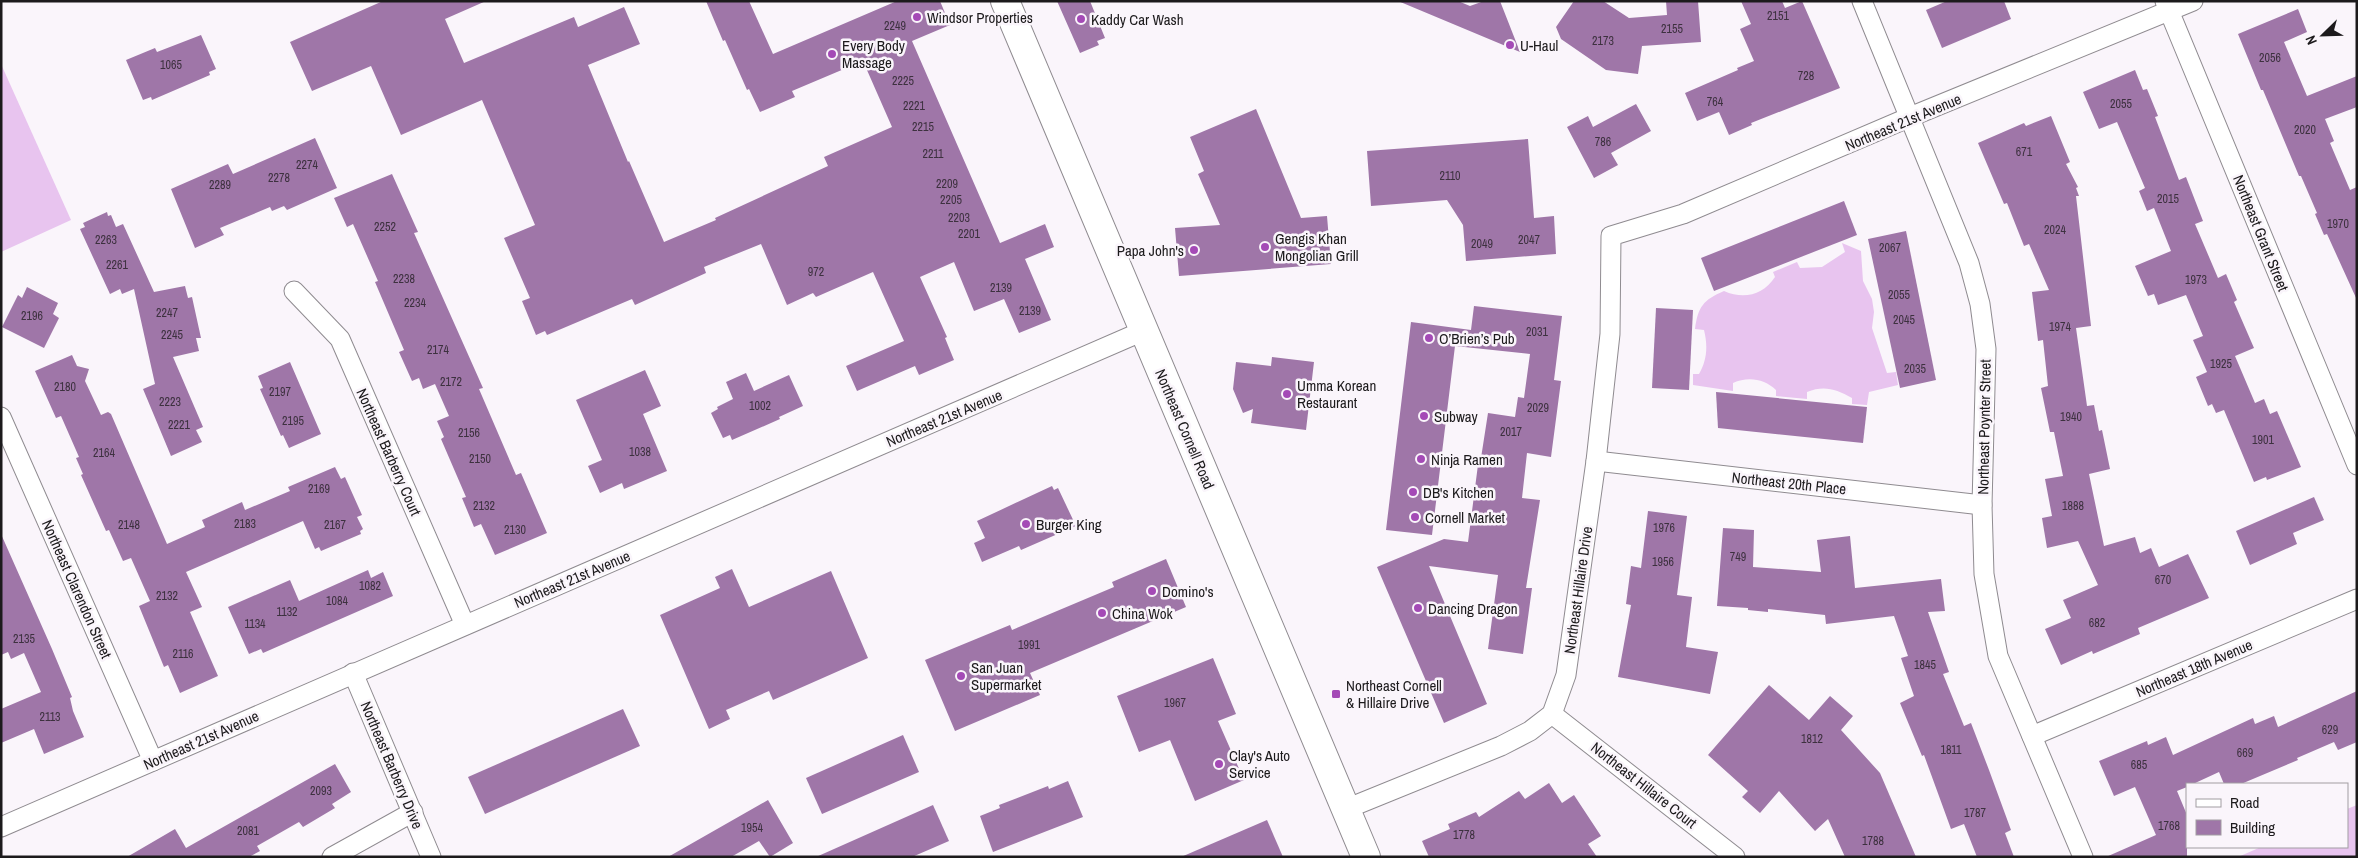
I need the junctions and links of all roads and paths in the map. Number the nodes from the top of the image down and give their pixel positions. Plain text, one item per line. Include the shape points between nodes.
1 (1005, 1) edge
2 (1862, 1) edge
3 (2193, 1) edge
4 (2167, 6) edge
5 (1910, 117) junction
6 (1611, 236) joint
7 (294, 291) dead end
8 (1143, 331) junction
9 (1, 417) edge
10 (1596, 461) junction
11 (2357, 465) edge
12 (1982, 504) junction
13 (2357, 599) edge
14 (466, 624) junction
15 (353, 673) junction
16 (1552, 714) junction
17 (2032, 736) junction
18 (153, 762) junction
19 (1346, 809) junction
20 (413, 812) junction
21 (1, 827) edge
22 (332, 857) edge
23 (431, 857) edge
24 (1366, 857) edge
25 (1736, 857) edge
26 (2083, 857) edge

1 - 8 highway, Northeast Cornell Road
2 - 5 street, Northeast Poynter Street
3 - 4 street, Northeast 21st Avenue
4 - 5 street, Northeast 21st Avenue
4 - 11 street, Northeast Grant Street
5 - 6 street, Northeast 21st Avenue via 1692,211
5 - 12 street, Northeast Poynter Street via 1968,262 1980,304 1986,350
6 - 10 street, Northeast Hillaire Drive via 1610,334
7 - 14 street, Northeast Barberry Court via 340,339
8 - 14 street, Northeast 21st Avenue
8 - 19 highway, Northeast Cornell Road
9 - 18 street, Northeast Clarendon Street
10 - 12 street, Northeast 20th Place
10 - 16 street, Northeast Hillaire Drive via 1566,675
12 - 17 street, Northeast Poynter Street via 1984,574 1998,656
13 - 17 street, Northeast 18th Avenue
14 - 15 street, Northeast 21st Avenue
15 - 18 street, Northeast 21st Avenue
15 - 20 street, Northeast Barberry Drive
16 - 19 street via 1530,731 1501,746
16 - 25 street, Northeast Hillaire Court
17 - 26 street, Northeast Poynter Street
18 - 21 street, Northeast 21st Avenue
19 - 24 highway, Northeast Cornell Road
20 - 22 street
20 - 23 street, Northeast Barberry Drive

